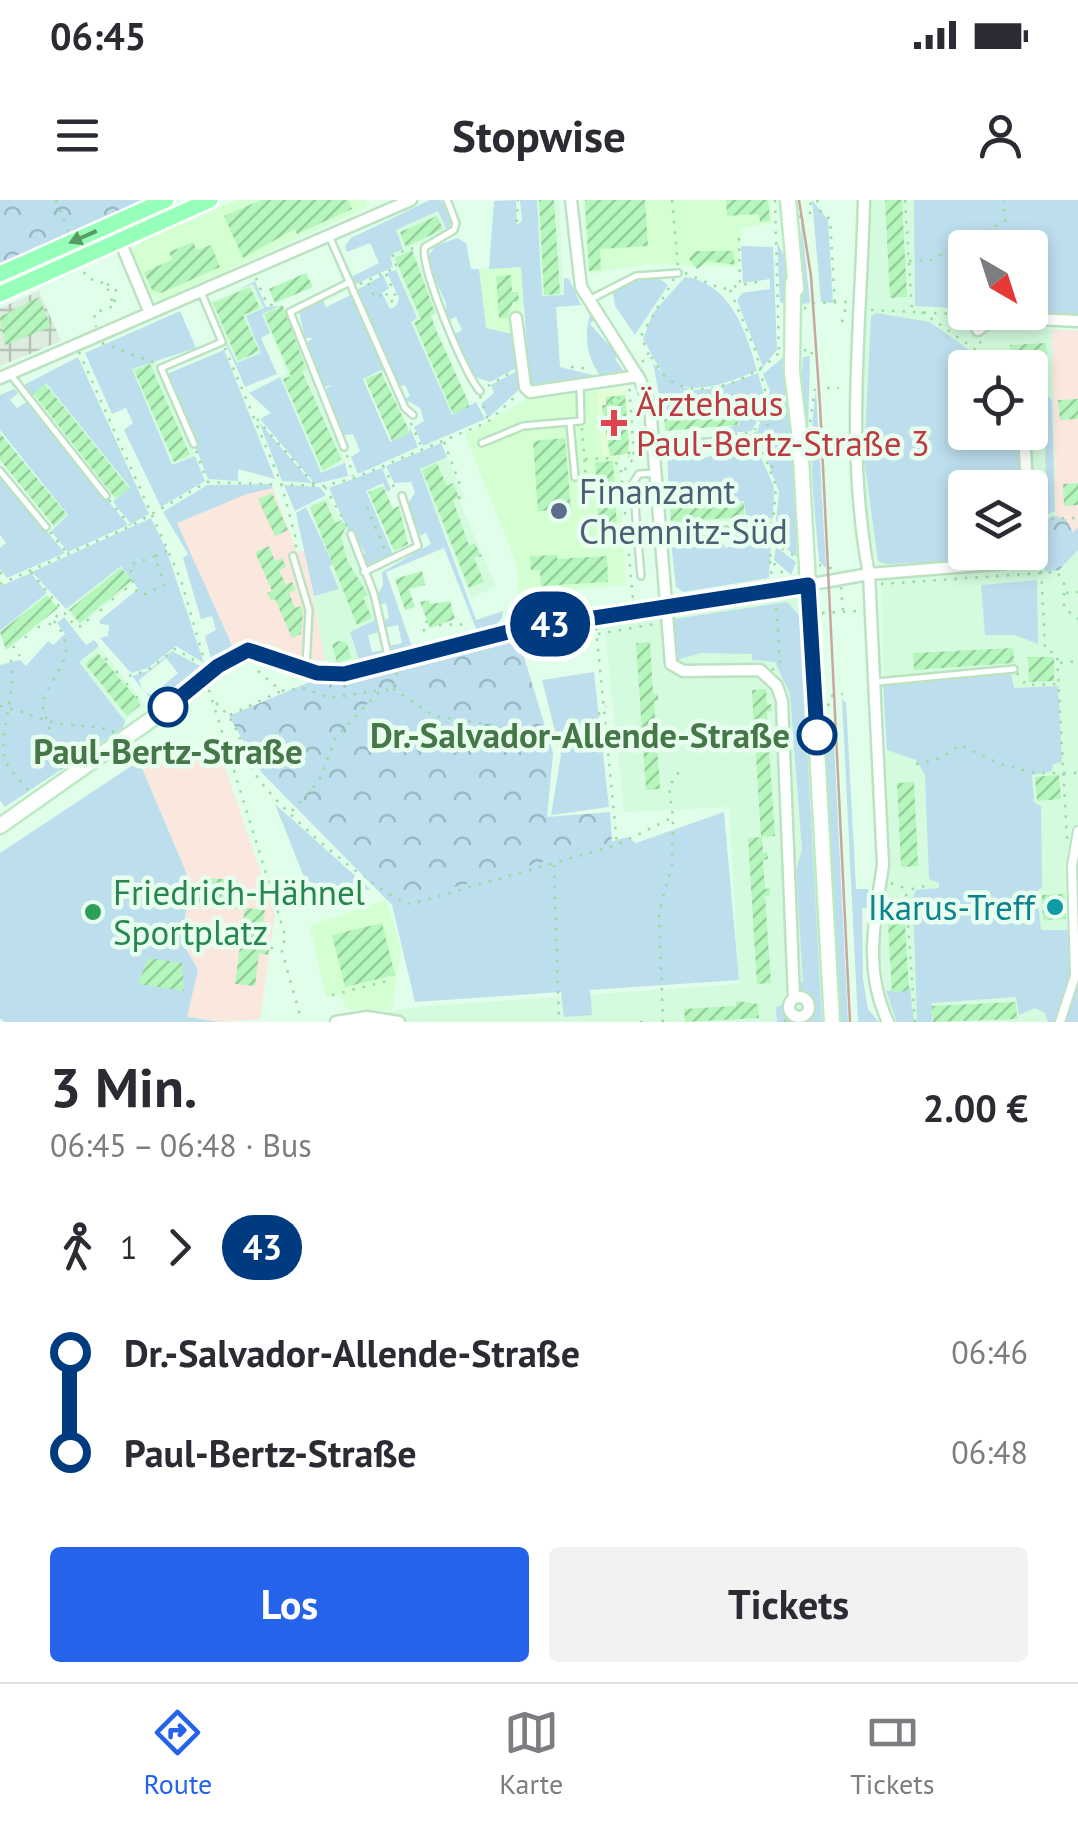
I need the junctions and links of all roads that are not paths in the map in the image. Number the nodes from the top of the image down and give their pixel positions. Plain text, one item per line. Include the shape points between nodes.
1 (166, 200) edge
2 (210, 200) edge
3 (410, 200) edge
4 (447, 200) edge
5 (571, 200) edge
6 (788, 200) edge
7 (864, 200) edge
8 (330, 238) junction
9 (120, 241) junction
10 (678, 273) road end
11 (0, 274) edge
12 (351, 284) junction
13 (201, 292) junction
14 (0, 294) edge
15 (587, 302) junction
16 (150, 313) junction
17 (516, 318) dead end
18 (1048, 320) edge
19 (1078, 322) edge
20 (633, 374) junction
21 (5, 376) edge
22 (580, 385) junction
23 (480, 391) road end
24 (413, 416) road end
25 (570, 423) junction
26 (721, 440) road end
27 (482, 443) dead end
28 (194, 444) road end
29 (344, 447) road end
30 (653, 447) junction
31 (0, 471) edge
32 (655, 473) junction
33 (575, 477) dead end
34 (106, 496) road end
35 (402, 496) road end
36 (46, 527) road end
37 (726, 530) road end
38 (351, 534) road end
39 (660, 538) junction
40 (293, 556) road end
41 (948, 569) edge
42 (364, 572) junction
43 (641, 576) dead end
44 (869, 579) junction
45 (808, 585) junction
46 (666, 615) junction
47 (392, 661) junction
48 (1014, 669) road end
49 (306, 670) junction
50 (876, 682) junction
51 (1, 822) edge
52 (1078, 832) edge
53 (791, 1002) road end
54 (380, 1020) edge
55 (336, 1022) edge
56 (399, 1022) edge
57 (832, 1022) edge
58 (888, 1022) edge
59 (1060, 1022) edge

1 -> 11 main road
2 - 9 main road
3 - 8 street
4 - 23 lane via 454,230 421,251 445,323
5 - 15 street
6 - 45 main road
7 - 44 street via 855,396
8 - 12 lane
8 - 13 street
9 - 14 main road
9 - 16 street
10 - 15 lane via 636,276
12 - 24 lane
12 - 29 lane via 290,312
13 - 16 street
13 - 28 lane via 222,342 161,368
15 - 20 street
16 - 21 street
17 - 22 street via 525,387 536,394
18 - 19 street
20 - 22 street
20 - 30 street via 650,406
21 - 34 lane
22 - 25 lane via 582,422
25 - 27 lane via 522,426
25 - 33 lane
26 - 30 lane
30 - 32 street
31 - 36 lane
32 - 39 street
32 - 43 lane via 639,474 634,483
35 - 42 lane via 418,546
37 - 39 lane
38 - 42 lane
39 - 46 street
40 - 49 lane via 310,610
41 - 44 street
42 - 47 lane
44 - 45 street
44 - 50 street
45 - 46 main road
45 - 57 main road
46 - 47 main road via 595,617
46 - 53 street via 676,668 768,674 782,701
47 - 49 main road via 344,674
48 - 50 lane
49 - 51 main road via 248,650
50 - 58 street via 881,879 873,912 874,986
52 - 59 street via 1072,866 1075,976
54 - 55 street
54 - 56 street

